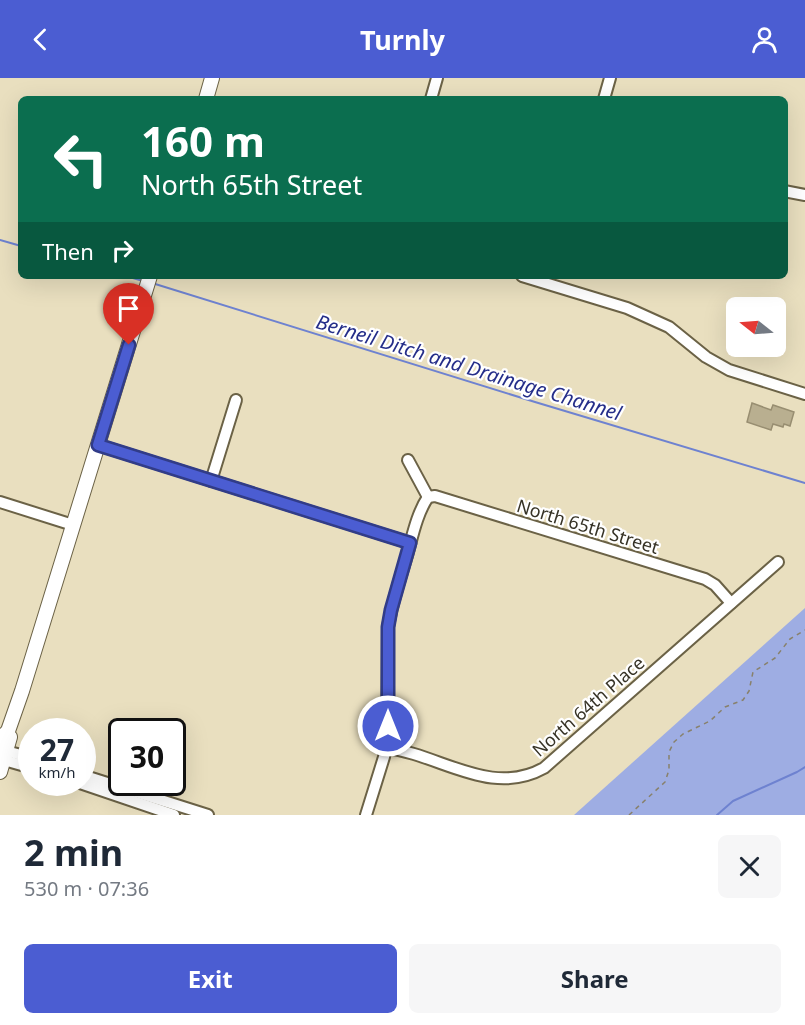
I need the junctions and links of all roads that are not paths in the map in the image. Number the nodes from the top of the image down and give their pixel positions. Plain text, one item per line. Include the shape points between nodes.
1 (212, 78) edge
2 (437, 78) edge
3 (610, 78) edge
4 (207, 96) edge
5 (432, 96) edge
6 (605, 96) edge
7 (788, 191) edge
8 (805, 195) edge
9 (149, 279) edge
10 (548, 280) edge
11 (805, 394) edge
12 (236, 400) dead end
13 (98, 445) junction
14 (408, 460) dead end
15 (212, 481) junction
16 (428, 497) junction
17 (0, 502) edge
18 (73, 525) junction
19 (410, 543) junction
20 (778, 562) dead end
21 (731, 603) junction
22 (386, 748) junction
23 (2, 756) edge
24 (18, 757) edge
25 (18, 762) edge
26 (96, 779) edge
27 (96, 788) edge
28 (174, 815) edge
29 (208, 815) edge
30 (366, 815) edge

1 - 4 main road
2 - 5 street
3 - 6 street
7 - 8 street
9 - 13 main road
10 - 11 street via 669,327 729,370
12 - 15 street
13 - 15 street
13 - 18 main road
14 - 16 street
15 - 19 street
16 - 19 street
16 - 21 street, North 65th Street via 705,579
17 - 18 street
18 - 23 main road via 4,734
19 - 22 street via 388,627
20 - 21 street, North 64th Place
21 - 22 street, North 64th Place via 551,763 532,775 487,777
22 - 30 street
23 - 24 street
23 - 25 street
26 - 29 street
27 - 28 street

